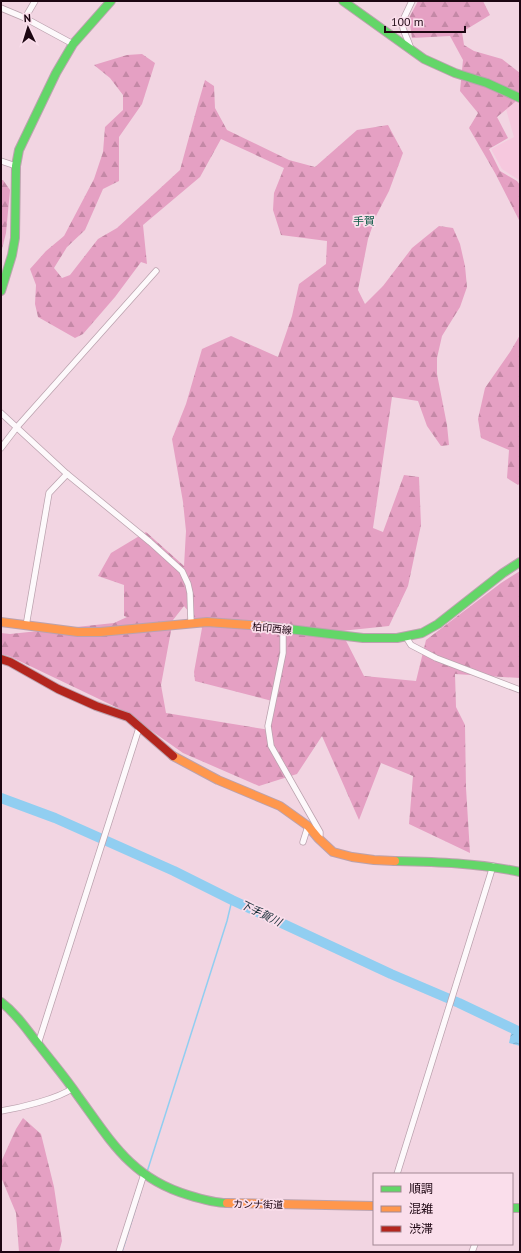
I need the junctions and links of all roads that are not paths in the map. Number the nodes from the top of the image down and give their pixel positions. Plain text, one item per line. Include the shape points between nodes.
1 (35, 1) edge
2 (112, 1) edge
3 (342, 1) edge
4 (412, 1) edge
5 (1, 8) edge
6 (26, 18) junction
7 (73, 44) junction
8 (411, 51) junction
9 (520, 98) edge
10 (1, 161) edge
11 (16, 166) junction
12 (156, 271) dead end
13 (1, 291) edge
14 (1, 413) edge
15 (17, 427) junction
16 (1, 448) edge
17 (67, 474) junction
18 (520, 562) edge
19 (1, 622) edge
20 (191, 622) junction
21 (26, 626) junction
22 (283, 628) junction
23 (406, 637) junction
24 (1, 659) edge
25 (520, 690) edge
26 (139, 728) junction
27 (308, 826) junction
28 (318, 838) junction
29 (303, 842) dead end
30 (493, 866) junction
31 (520, 872) edge
32 (1, 1002) edge
33 (38, 1044) junction
34 (73, 1088) junction
35 (1, 1112) edge
36 (397, 1173) edge
37 (145, 1175) junction
38 (373, 1206) edge
39 (119, 1252) edge

1 - 6 street
2 - 7 street
3 - 8 street
4 - 8 street via 402,22
5 - 6 street
6 - 7 street
7 - 11 street via 23,141
8 - 9 street via 438,66
10 - 11 street
11 - 13 street via 15,238
12 - 15 street
14 - 15 street
15 - 16 street
15 - 17 street
17 - 20 street via 182,571 190,593
17 - 21 street via 49,494
18 - 23 street, 柏印西線 via 446,619 422,633
19 - 21 street, 柏印西線
20 - 21 street, 柏印西線 via 100,632
20 - 22 street, 柏印西線
22 - 23 street, 柏印西線 via 363,638
22 - 28 street via 283,653 268,726 271,746 320,832
23 - 25 street via 411,645 436,658
24 - 26 street via 58,689 128,717
26 - 27 street via 170,755 187,765 280,806
26 - 33 street
27 - 28 street
27 - 29 street
28 - 30 street via 333,852 352,857 398,861 449,861
30 - 31 street
30 - 36 street
32 - 33 street, カンナ街道 via 15,1014
33 - 34 street, カンナ街道
34 - 35 street via 62,1094
34 - 37 street, カンナ街道 via 118,1150
37 - 38 street, カンナ街道 via 205,1201
37 - 39 street

